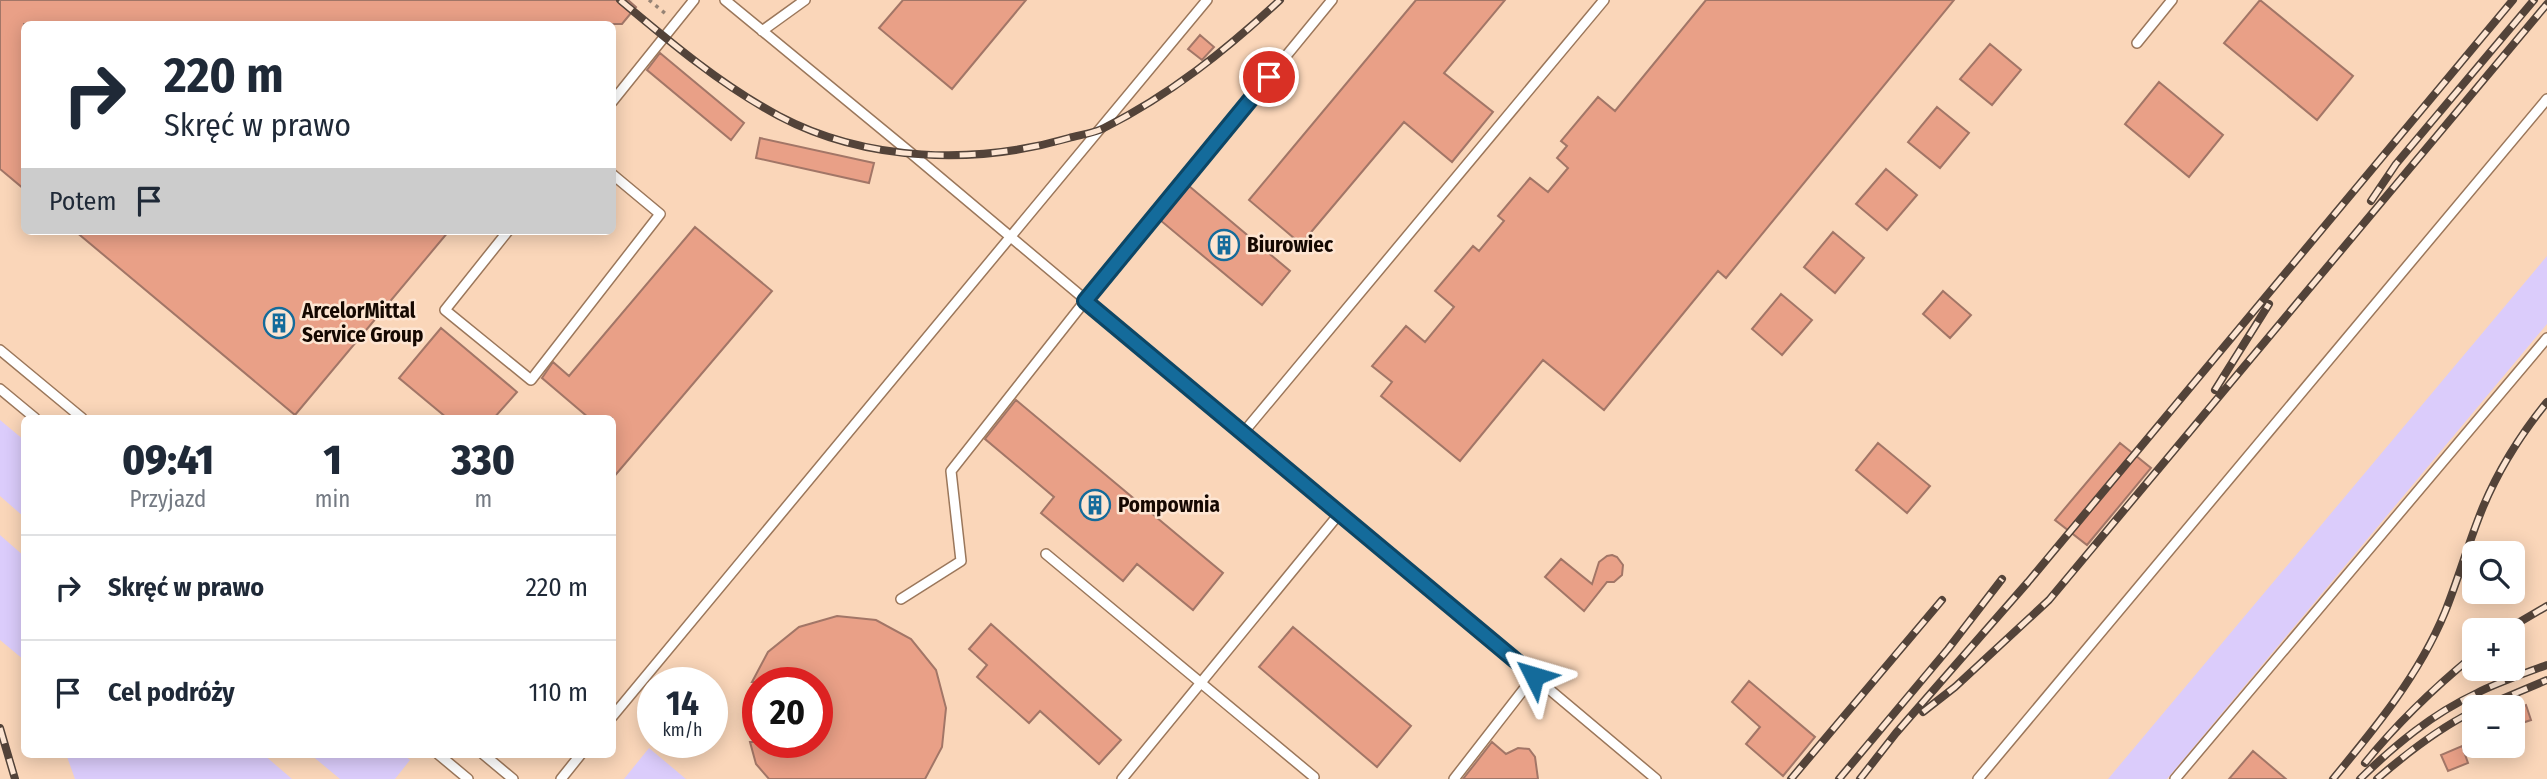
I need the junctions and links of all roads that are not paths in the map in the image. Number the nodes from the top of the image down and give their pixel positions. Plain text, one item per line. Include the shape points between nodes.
1 (694, 0) edge
2 (725, 0) edge
3 (805, 0) edge
4 (1207, 0) edge
5 (1332, 0) edge
6 (1604, 0) edge
7 (2172, 0) edge
8 (762, 31) junction
9 (2137, 43) dead end
10 (616, 97) edge
11 (2547, 99) edge
12 (616, 177) edge
13 (505, 235) edge
14 (1010, 238) junction
15 (1085, 301) junction
16 (2547, 338) edge
17 (0, 349) edge
18 (0, 389) edge
19 (31, 415) edge
20 (78, 415) edge
21 (1242, 433) junction
22 (1339, 514) junction
23 (1046, 554) dead end
24 (901, 599) dead end
25 (1534, 676) junction
26 (1200, 683) junction
27 (616, 712) edge
28 (443, 758) edge
29 (488, 758) edge
30 (578, 758) edge
31 (1314, 777) dead end
32 (468, 779) edge
33 (513, 779) edge
34 (561, 779) edge
35 (1122, 779) edge
36 (1454, 779) edge
37 (1656, 779) edge
38 (1978, 779) edge
39 (2175, 779) edge

1 - 10 lane
2 - 8 lane
3 - 8 lane
4 - 14 lane
5 - 15 lane
6 - 21 lane
7 - 9 lane
8 - 14 lane
11 - 38 lane
12 - 13 lane via 660,214 531,380 445,310
14 - 15 lane
14 - 27 lane
15 - 21 lane
15 - 24 lane via 951,471 961,561
16 - 39 lane
17 - 20 lane
18 - 19 lane
21 - 22 lane
22 - 25 lane
22 - 26 lane
23 - 26 lane
25 - 36 lane
25 - 37 lane
26 - 31 lane
26 - 35 lane
28 - 32 lane
29 - 33 lane
30 - 34 lane

